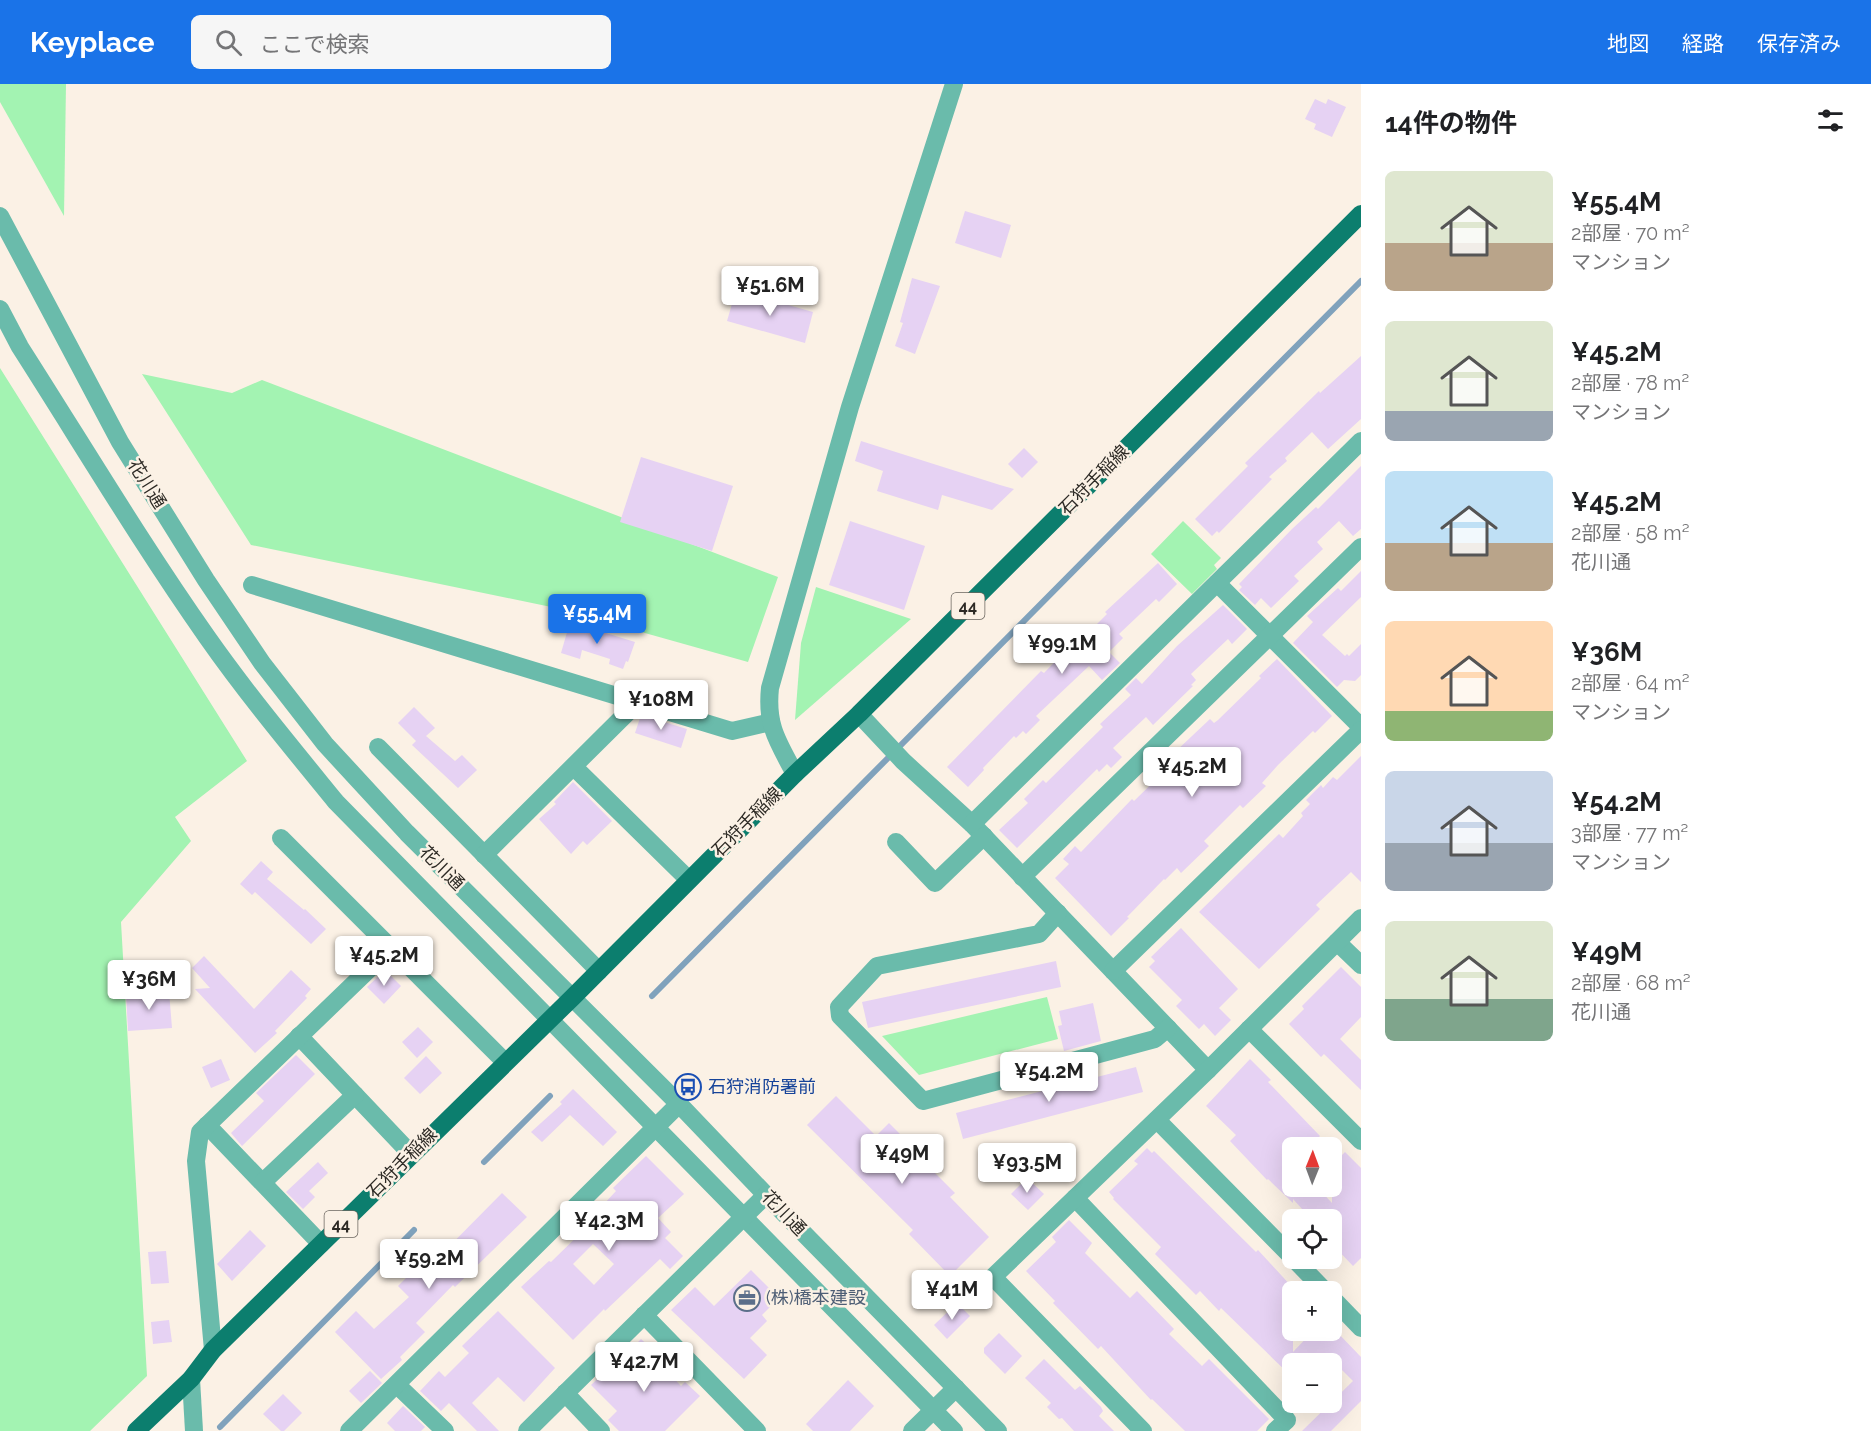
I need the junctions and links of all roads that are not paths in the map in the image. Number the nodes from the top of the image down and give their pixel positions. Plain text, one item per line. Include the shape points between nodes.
1 (954, 84) edge
2 (1361, 214) edge
3 (0, 216) edge
4 (0, 309) edge
5 (1361, 441) edge
6 (1361, 547) edge
7 (1217, 583) junction
8 (252, 585) dead end
9 (1271, 637) junction
10 (638, 702) junction
11 (860, 714) junction
12 (771, 722) junction
13 (1361, 729) edge
14 (378, 747) dead end
15 (573, 766) junction
16 (795, 774) junction
17 (978, 830) junction
18 (281, 838) dead end
19 (896, 842) dead end
20 (484, 855) junction
21 (1022, 877) junction
22 (689, 880) junction
23 (1058, 913) junction
24 (1361, 918) edge
25 (1337, 942) junction
26 (391, 948) junction
27 (1361, 965) edge
28 (599, 971) junction
29 (1113, 971) junction
30 (573, 997) junction
31 (549, 1019) junction
32 (1168, 1028) junction
33 (1250, 1029) junction
34 (299, 1036) junction
35 (505, 1062) junction
36 (1208, 1070) junction
37 (355, 1095) junction
38 (680, 1104) junction
39 (1157, 1120) junction
40 (207, 1125) junction
41 (655, 1127) junction
42 (1361, 1141) edge
43 (411, 1154) junction
44 (262, 1182) junction
45 (766, 1195) junction
46 (1075, 1198) junction
47 (744, 1217) junction
48 (321, 1244) junction
49 (1282, 1247) edge
50 (1304, 1269) edge
51 (1315, 1281) edge
52 (1342, 1308) edge
53 (645, 1315) junction
54 (1361, 1328) edge
55 (213, 1350) junction
56 (191, 1379) junction
57 (398, 1385) junction
58 (956, 1388) junction
59 (565, 1393) junction
60 (933, 1410) junction
61 (136, 1431) edge
62 (194, 1431) edge
63 (349, 1431) edge
64 (445, 1431) edge
65 (527, 1431) edge
66 (601, 1431) edge
67 (757, 1431) edge
68 (912, 1431) edge
69 (954, 1431) edge
70 (998, 1431) edge
71 (1143, 1431) edge
72 (1275, 1431) edge

1 - 12 street via 850,407 770,688
2 - 11 main road, 石狩手稲線 / 44
3 - 30 street, 花川通 via 120,442 262,663 325,744 407,833
4 - 31 street, 花川通 via 157,563 263,713 336,802
5 - 7 street
6 - 9 street
7 - 9 street
7 - 17 street
8 - 10 street
9 - 13 street
9 - 21 street
10 - 12 street via 732,731
10 - 15 street
11 - 16 main road, 石狩手稲線 / 44
11 - 17 street via 903,761
12 - 16 street
13 - 29 street
14 - 20 street
15 - 20 street
15 - 22 street
16 - 22 main road, 石狩手稲線 / 44
17 - 19 street via 935,883
17 - 21 street
18 - 26 street
20 - 28 street
21 - 23 street
22 - 28 main road, 石狩手稲線 / 44
23 - 29 street
23 - 32 street via 1039,934 878,966 839,1007 840,1016 923,1101 1155,1040
24 - 25 street
25 - 27 street
25 - 33 street
26 - 34 street
26 - 35 street
28 - 30 main road, 石狩手稲線 / 44
29 - 32 street
30 - 31 main road, 石狩手稲線 / 44
30 - 38 street, 花川通
31 - 35 main road, 石狩手稲線 / 44
31 - 41 street, 花川通
32 - 36 street
33 - 36 street
33 - 42 street
34 - 37 street
34 - 40 street
35 - 43 main road, 石狩手稲線 / 44
36 - 39 street
37 - 43 street
37 - 44 street
38 - 41 street
38 - 45 street, 花川通
39 - 46 street
39 - 49 street
40 - 44 street
40 - 55 street via 200,1131 196,1161
41 - 47 street, 花川通
41 - 57 street
43 - 48 main road, 石狩手稲線 / 44
44 - 48 street
45 - 47 street
45 - 58 street, 花川通
46 - 71 street via 993,1277
46 - 72 street via 1287,1420
47 - 53 street
47 - 60 street, 花川通
48 - 55 main road, 石狩手稲線 / 44
50 - 51 street
52 - 54 street
53 - 59 street
53 - 67 street
55 - 56 main road, 石狩手稲線 / 44
56 - 61 main road, 石狩手稲線 / 44
56 - 62 street
57 - 63 street
57 - 64 street
58 - 60 street
58 - 70 street, 花川通
59 - 65 street
59 - 66 street
60 - 68 street
60 - 69 street, 花川通

